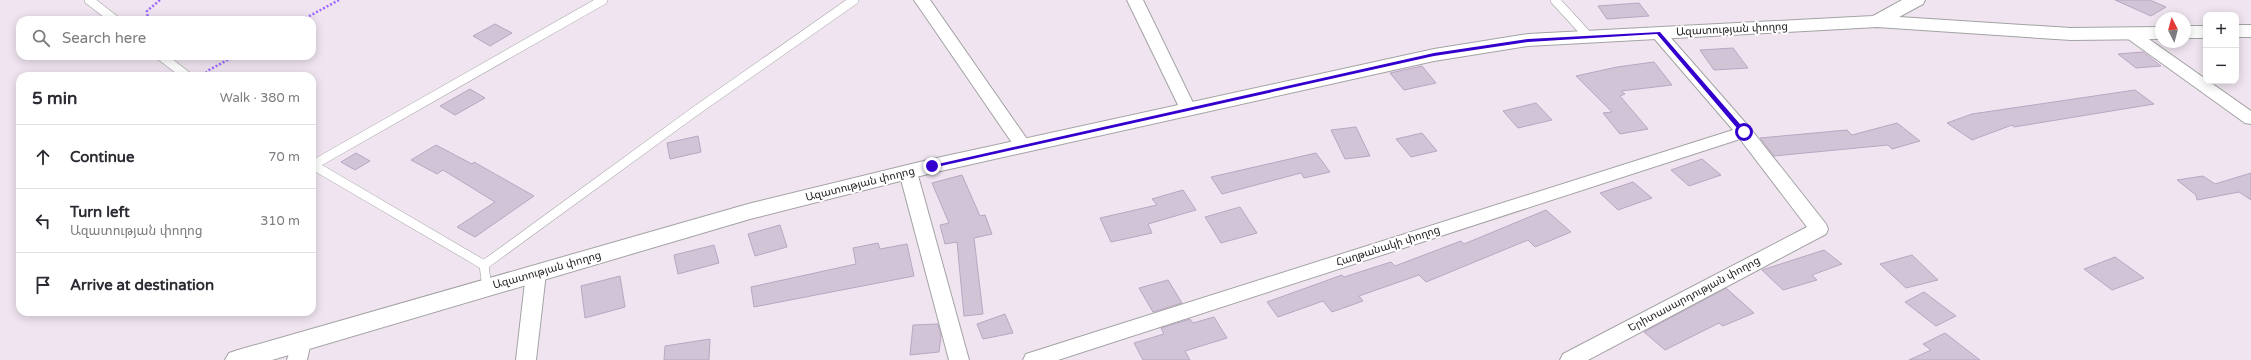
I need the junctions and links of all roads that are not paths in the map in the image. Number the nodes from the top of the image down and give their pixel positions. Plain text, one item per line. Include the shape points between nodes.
1 (89, 0) edge
2 (603, 0) edge
3 (854, 0) edge
4 (922, 0) edge
5 (1135, 0) edge
6 (1555, 0) edge
7 (1916, 0) edge
8 (110, 16) edge
9 (1877, 21) junction
10 (2251, 31) edge
11 (2191, 32) edge
12 (2203, 32) edge
13 (2239, 32) edge
14 (1658, 33) junction
15 (2130, 33) junction
16 (2155, 33) edge
17 (1588, 36) junction
18 (166, 60) edge
19 (182, 72) edge
20 (1188, 109) junction
21 (2251, 119) edge
22 (1744, 132) junction
23 (1023, 146) junction
24 (316, 162) edge
25 (316, 166) edge
26 (908, 172) junction
27 (484, 265) junction
28 (536, 273) junction
29 (487, 288) junction
30 (299, 351) edge
31 (238, 360) edge
32 (526, 360) edge
33 (959, 360) edge
34 (1033, 360) edge
35 (1570, 360) edge

1 - 8 lane
2 - 24 lane
3 - 27 lane via 694,112
4 - 23 street
5 - 20 street
6 - 17 lane
7 - 9 street
9 - 14 street, Ազատության փողոց
9 - 15 street, Ազատության փողոց via 2071,34
10 - 13 street
11 - 12 street
14 - 17 street, Ազատության փողոց
14 - 22 street
15 - 16 street, Ազատության փողոց
15 - 21 street
17 - 20 street, Ազատության փողոց via 1528,40 1434,55
18 - 19 lane
20 - 23 street, Ազատության փողոց
22 - 34 street, Հաղթանակի փողոց
22 - 35 street, Երիտասարդության փողոց via 1819,229
23 - 26 street, Ազատության փողոց
25 - 27 lane
26 - 28 street, Ազատության փողոց via 748,212
26 - 33 street
27 - 29 lane
28 - 29 street, Ազատության փողոց
28 - 32 street
29 - 30 street, Ազատության փողոց
30 - 31 street, Ազատության փողոց

